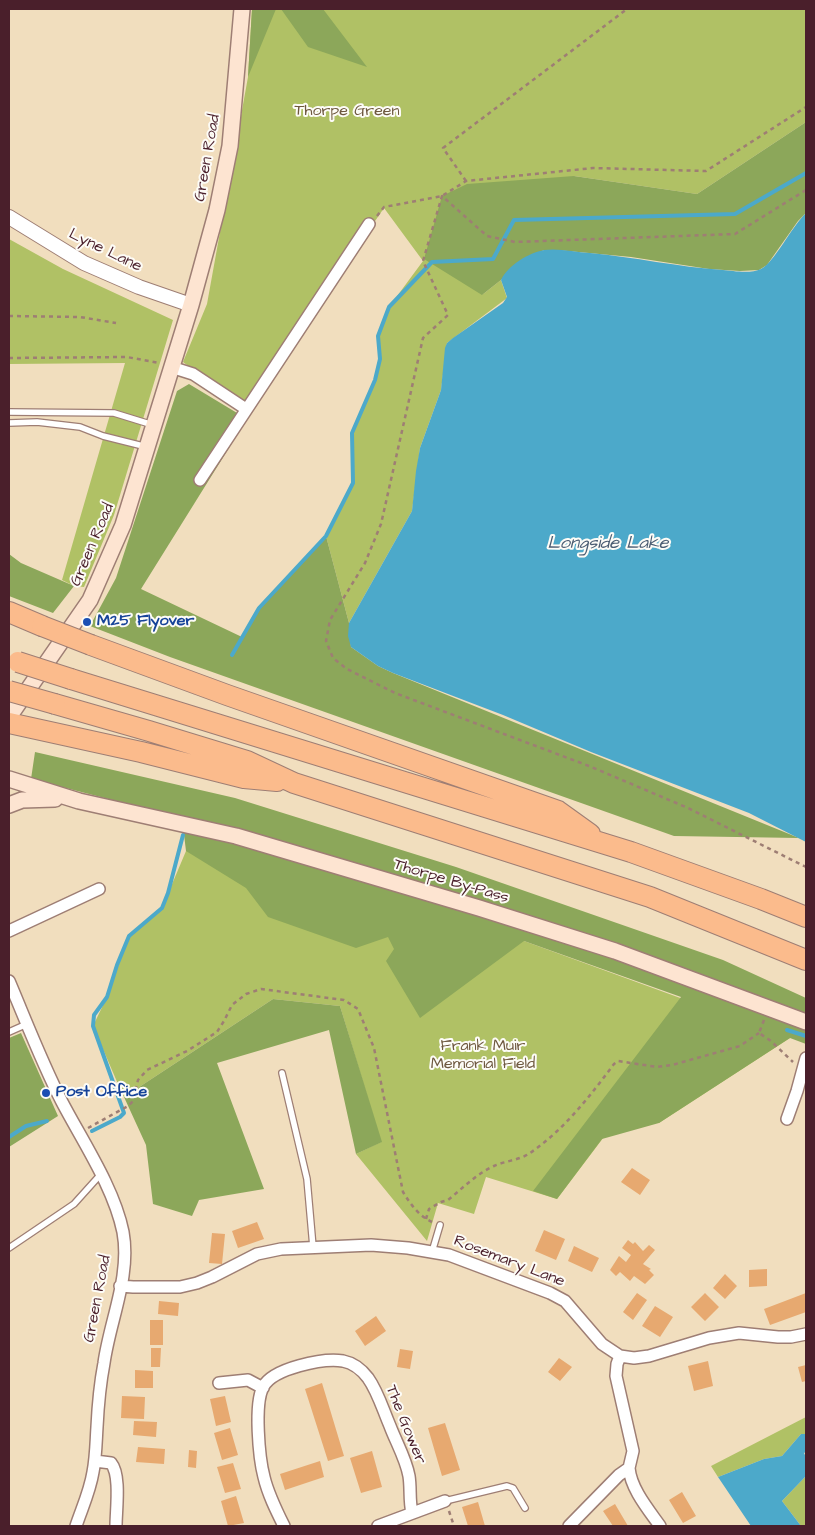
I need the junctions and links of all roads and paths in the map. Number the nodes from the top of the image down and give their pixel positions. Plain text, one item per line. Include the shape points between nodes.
1 (242, 9) edge
2 (627, 9) edge
3 (806, 107) edge
4 (466, 180) junction
5 (806, 190) edge
6 (442, 196) junction
7 (9, 217) edge
8 (369, 224) joint
9 (191, 305) junction
10 (9, 316) edge
11 (116, 323) dead end
12 (9, 358) edge
13 (171, 367) junction
14 (246, 409) junction
15 (9, 412) edge
16 (9, 423) edge
17 (153, 425) junction
18 (147, 447) junction
19 (200, 480) dead end
20 (9, 612) edge
21 (12, 659) edge
22 (9, 691) edge
23 (9, 717) edge
24 (9, 723) edge
25 (9, 779) edge
26 (294, 783) junction
27 (9, 787) edge
28 (79, 801) junction
29 (9, 804) edge
30 (604, 844) junction
31 (806, 867) edge
32 (99, 889) dead end
33 (806, 917) edge
34 (9, 931) edge
35 (806, 960) edge
36 (9, 981) edge
37 (769, 1007) junction
38 (806, 1022) edge
39 (27, 1024) junction
40 (9, 1032) edge
41 (759, 1033) junction
42 (806, 1058) edge
43 (804, 1070) junction
44 (282, 1073) dead end
45 (787, 1119) dead end
46 (80, 1132) junction
47 (101, 1174) junction
48 (440, 1225) dead end
49 (313, 1247) junction
50 (9, 1248) edge
51 (432, 1252) junction
52 (120, 1286) junction
53 (806, 1334) edge
54 (620, 1356) junction
55 (219, 1383) dead end
56 (263, 1388) junction
57 (95, 1461) junction
58 (629, 1468) junction
59 (445, 1501) junction
60 (525, 1508) dead end
61 (412, 1513) junction
62 (76, 1526) edge
63 (116, 1526) edge
64 (284, 1526) edge
65 (378, 1526) edge
66 (454, 1526) edge
67 (569, 1526) edge
68 (660, 1526) edge

1 - 9 main road, Green Road via 230,146 217,210
2 - 4 path via 443,148
3 - 4 path via 706,171 593,168
4 - 6 path
5 - 6 path via 735,234 515,242 487,236
6 - 8 path via 384,207
6 - 31 path via 423,261 448,315 423,338 381,524 365,563 330,620 326,641 333,658 347,669 395,693 688,808
7 - 9 street, Lyne Lane via 84,263
8 - 14 street
9 - 13 main road, Green Road
10 - 11 path via 80,317
12 - 13 path via 127,356
13 - 14 street via 193,374
13 - 17 main road, Green Road
14 - 19 street
15 - 17 lane via 114,413
16 - 18 lane via 45,422 80,427
17 - 18 main road, Green Road
18 - 23 main road, Green Road via 123,525 90,600
20 - 30 highway, bridge via 226,696 558,811
21 - 30 highway, bridge
22 - 26 highway, bridge via 247,761
24 - 26 highway via 244,778
25 - 28 main road, Thorpe By-Pass
26 - 35 highway via 650,897
27 - 29 main road
28 - 29 main road, Thorpe By-Pass via 47,798
28 - 37 main road, Thorpe By-Pass via 236,836 479,908 615,950
30 - 33 highway
32 - 34 street
36 - 39 street, Green Road
37 - 38 main road, Thorpe By-Pass
37 - 41 path
39 - 40 lane
39 - 46 street, Green Road via 62,1102
41 - 43 path
41 - 46 path via 740,1046 672,1065 657,1067 618,1061 547,1140 528,1154 481,1172 448,1200 429,1209 426,1219 411,1206 403,1192 374,1048 358,1009 344,1000 261,990 246,994 232,1005 216,1032 147,1070 138,1080 133,1101 128,1106
42 - 43 street
43 - 45 street
44 - 49 lane via 307,1179
46 - 47 street, Green Road
47 - 50 lane via 74,1204
47 - 52 street, Green Road via 122,1232 124,1269
48 - 51 lane
49 - 51 street, Rosemary Lane via 371,1245
49 - 52 street, Rosemary Lane via 257,1254 212,1277 180,1287
51 - 54 street, Rosemary Lane via 449,1255 560,1298 602,1344
52 - 57 street, Green Road via 104,1363
53 - 54 street via 778,1337 739,1333 701,1340 649,1356
54 - 58 street via 616,1376 633,1451
55 - 56 street via 248,1380
56 - 61 street, The Gower via 274,1376 309,1364 344,1362 358,1368 368,1378 378,1397 409,1474
56 - 64 street via 258,1405 264,1476
57 - 62 street, Green Road via 90,1488
57 - 63 street via 111,1463 115,1467
58 - 67 street
58 - 68 street via 635,1488
59 - 60 lane via 508,1486
59 - 61 street
59 - 66 path
61 - 65 street

